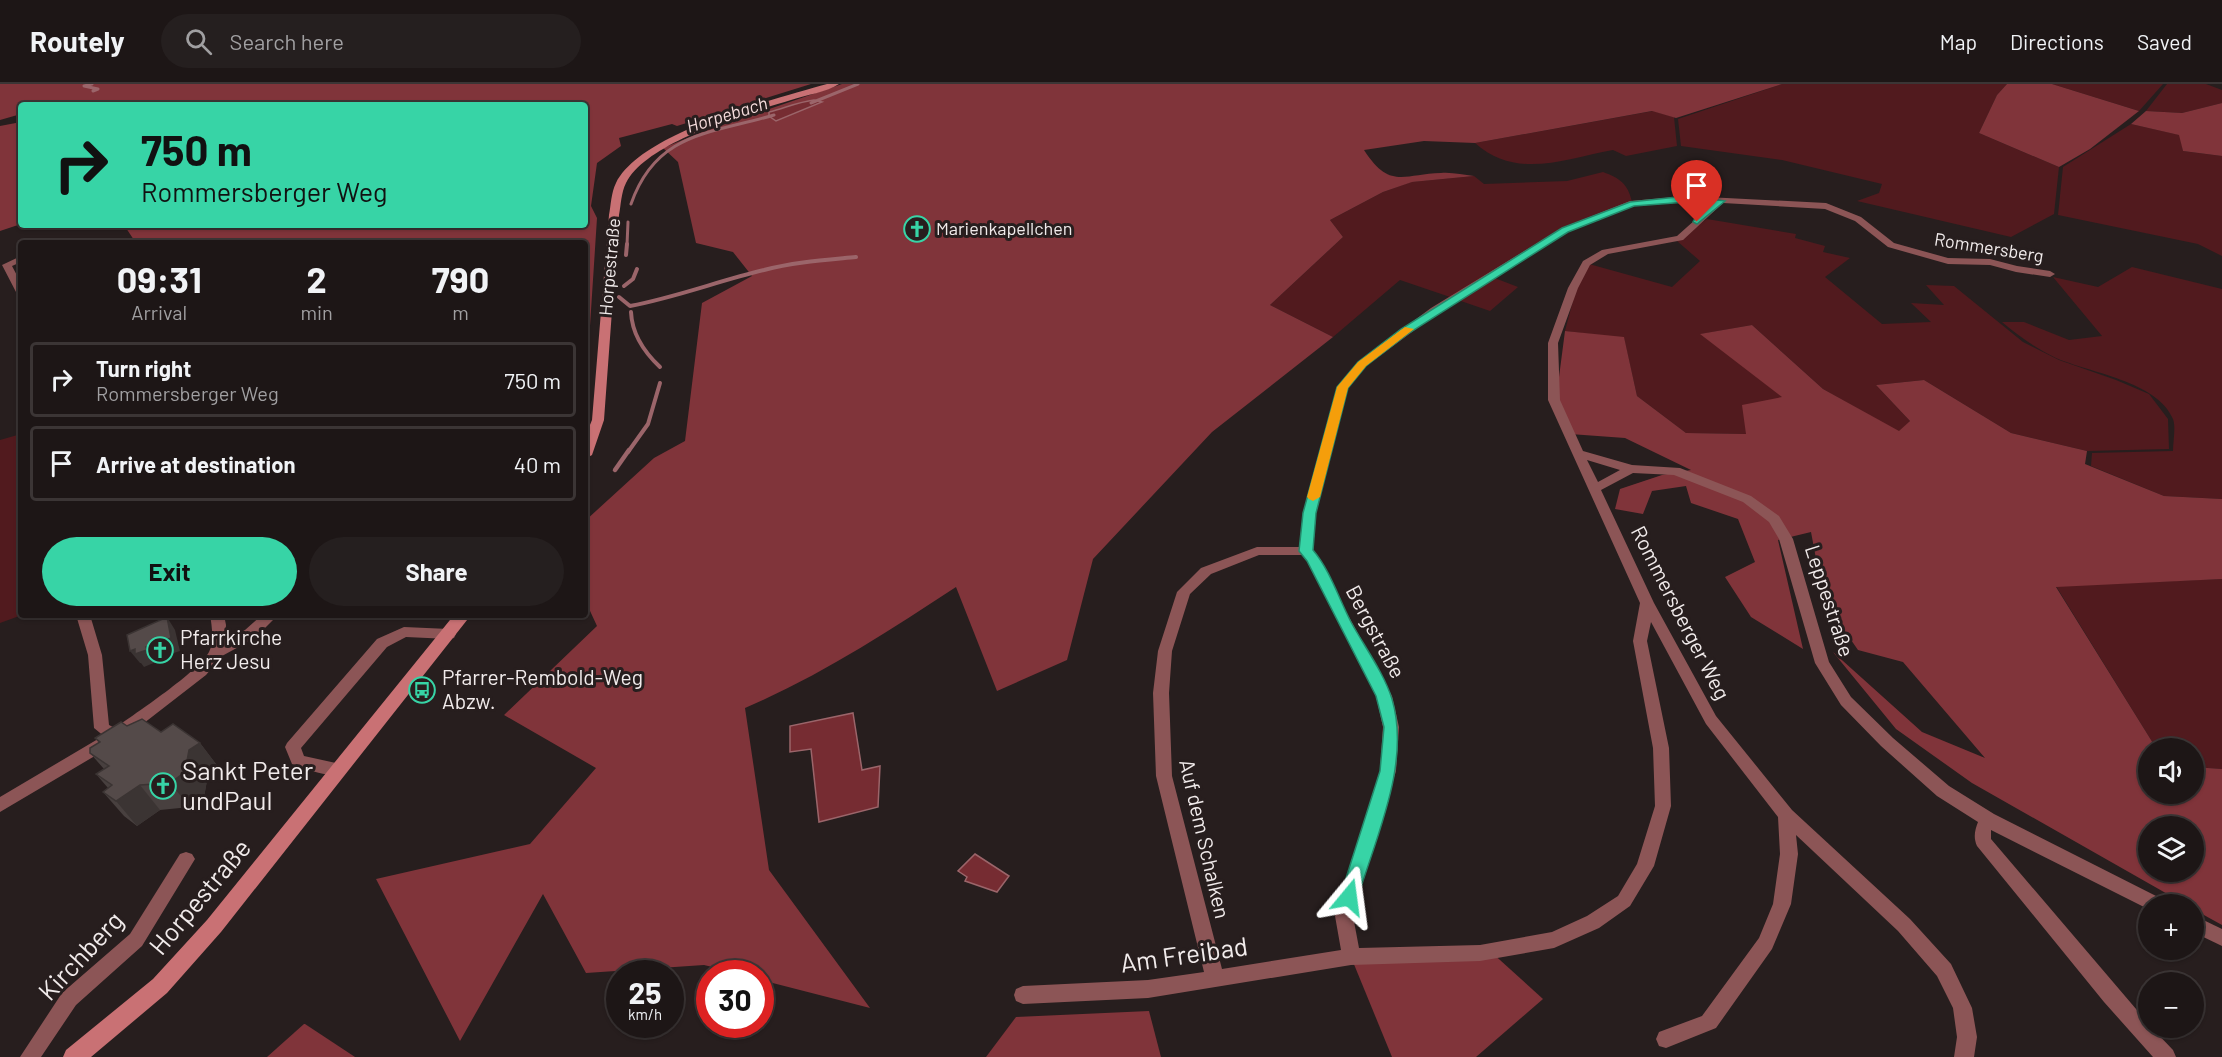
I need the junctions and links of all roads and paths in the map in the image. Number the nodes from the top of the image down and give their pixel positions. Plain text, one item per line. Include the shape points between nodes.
1 (836, 84) edge
2 (1721, 201) junction
3 (17, 260) edge
4 (2050, 274) dead end
5 (18, 286) edge
6 (588, 447) edge
7 (1577, 453) junction
8 (1631, 470) junction
9 (1595, 488) junction
10 (1306, 551) junction
11 (1647, 603) junction
12 (84, 618) edge
13 (218, 618) edge
14 (268, 618) edge
15 (461, 618) edge
16 (448, 634) junction
17 (218, 652) junction
18 (115, 736) junction
19 (339, 769) junction
20 (0, 805) edge
21 (1786, 815) junction
22 (1988, 819) junction
23 (186, 859) dead end
24 (2138, 895) edge
25 (2204, 929) edge
26 (2222, 938) edge
27 (1351, 957) junction
28 (1215, 979) junction
29 (1023, 995) dead end
30 (1666, 1039) dead end
31 (30, 1057) edge
32 (74, 1057) edge
33 (1964, 1057) edge
34 (2166, 1057) edge

1 - 6 street, Horpestraße via 706,127 651,152 638,161 621,183 614,215 598,420
2 - 4 street, Rommersberg via 1826,206 1858,219 1891,245 1948,261 1990,261
2 - 7 street, Rommersberger Weg via 1680,238 1605,252 1586,263 1553,343 1554,400
2 - 10 street via 1687,199 1633,204 1565,230 1435,310 1362,364 1343,387 1310,513
3 - 5 street via 7,265
7 - 8 street, Leppestraße
7 - 9 street, Rommersberger Weg
8 - 9 street, Leppestraße
8 - 22 street, Leppestraße via 1676,471 1747,499 1774,519 1786,539 1822,663 1846,701 1943,791
9 - 11 street, Rommersberger Weg
10 - 27 street, Bergstraße via 1384,696 1391,727 1388,771 1344,916
10 - 28 street, Auf dem Schalken via 1257,551 1206,571 1184,592 1165,651 1161,693 1164,776
11 - 21 street, Rommersberger Weg via 1711,720
11 - 27 street via 1640,641 1661,748 1663,806 1645,866 1623,901 1593,922 1554,940 1480,953
12 - 18 street via 95,655 102,728
13 - 17 street
14 - 17 street via 250,634
15 - 16 street, Horpestraße
16 - 19 street, Horpestraße
16 - 19 street via 404,632 382,644 293,747 298,760
17 - 18 street via 201,671
18 - 20 street
19 - 32 street, Horpestraße via 214,926 160,986
21 - 30 street via 1790,854 1782,904 1766,943 1709,1022
21 - 33 street, Rommersberger Weg via 1904,925 1944,970 1962,1008 1967,1037
22 - 24 street, Leppestraße
22 - 34 street via 1983,841
23 - 31 street, Kirchberg via 136,940 69,999
25 - 26 street
27 - 28 street, Am Freibad
28 - 29 street, Am Freibad via 1126,991

